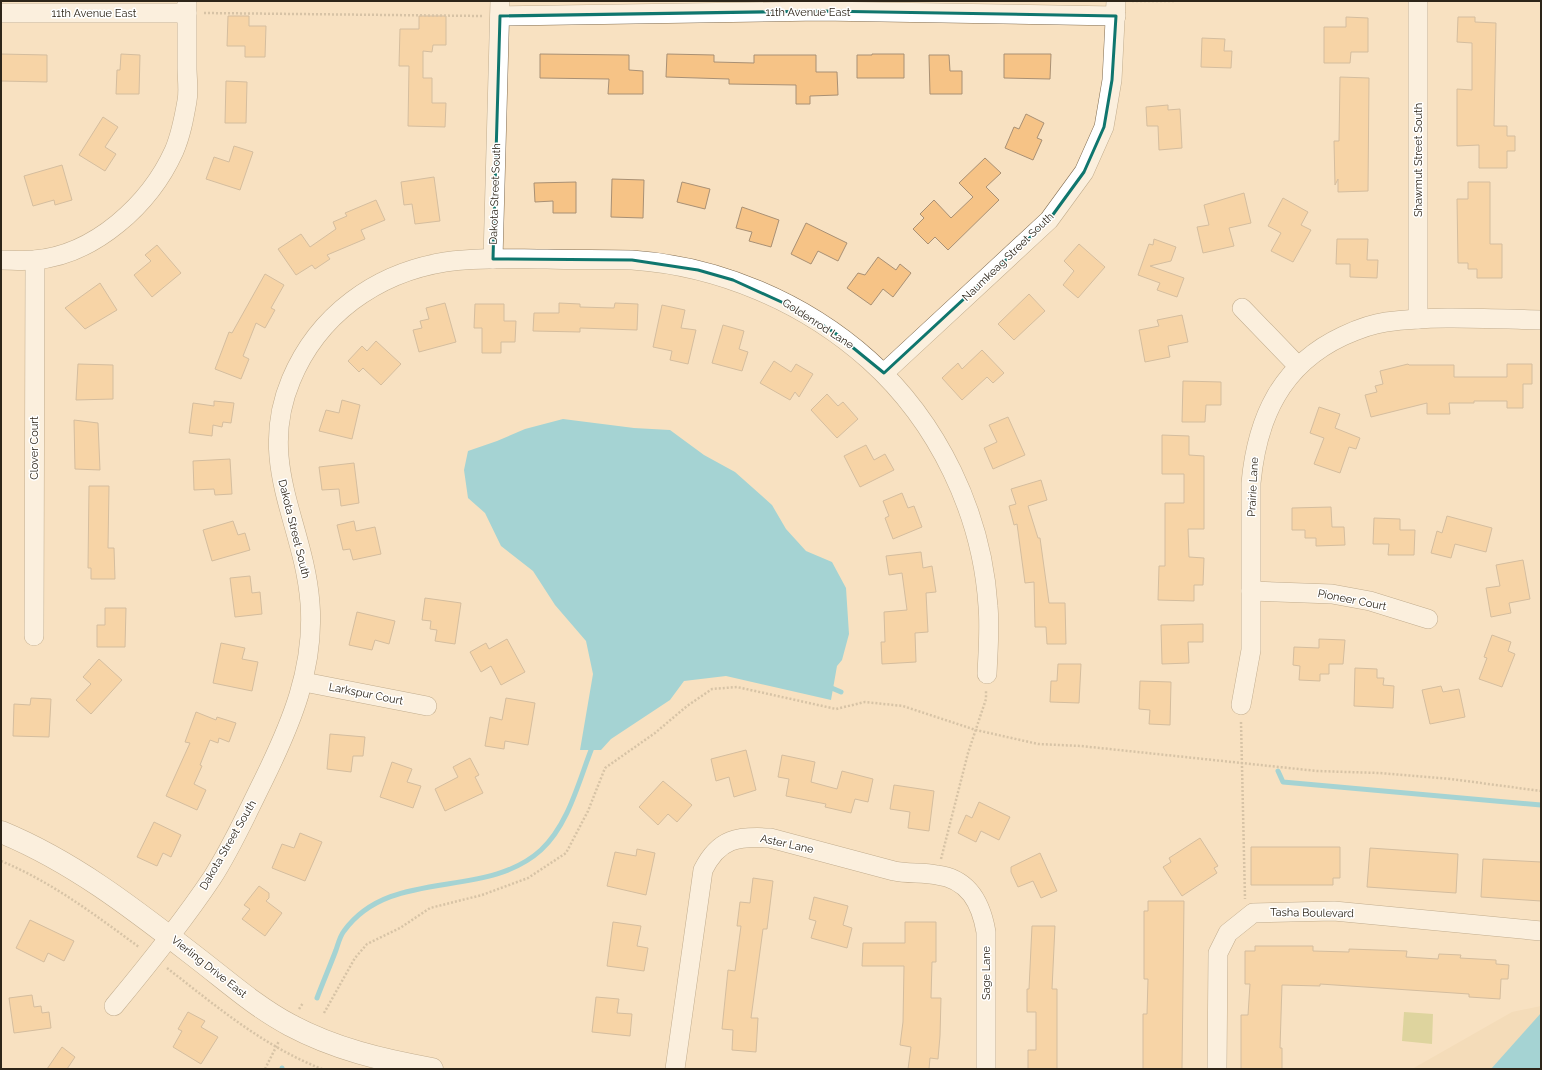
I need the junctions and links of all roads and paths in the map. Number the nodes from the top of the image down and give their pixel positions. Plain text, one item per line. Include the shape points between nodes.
1 (1175, 1) edge
2 (1418, 1) edge
3 (820, 6) edge
4 (1116, 6) edge
5 (187, 7) edge
6 (500, 9) edge
7 (1, 13) edge
8 (493, 259) junction
9 (1, 260) edge
10 (35, 260) junction
11 (1242, 308) dead end
12 (1418, 319) junction
13 (1541, 320) edge
14 (1298, 366) junction
15 (884, 373) junction
16 (1251, 591) junction
17 (1428, 618) dead end
18 (34, 636) dead end
19 (987, 674) joint
20 (304, 682) junction
21 (1241, 705) joint
22 (427, 706) dead end
23 (976, 730) junction
24 (1243, 762) junction
25 (1541, 790) edge
26 (1, 832) edge
27 (937, 874) junction
28 (962, 884) joint
29 (1245, 920) junction
30 (1541, 931) edge
31 (169, 936) junction
32 (114, 1006) dead end
33 (324, 1013) dead end
34 (289, 1025) junction
35 (265, 1069) edge
36 (432, 1069) edge
37 (675, 1069) edge
38 (986, 1069) edge
39 (1217, 1069) edge

1 - 4 path
2 - 12 street, Shawmut Street South
3 - 4 street, 11th Avenue East
3 - 6 street, 11th Avenue East
4 - 15 street, Naumkeag Street South via 1112,80 1104,127 1084,172 1049,220
5 - 6 path
5 - 7 street, 11th Avenue East
5 - 10 street via 187,99 176,144 162,173 123,219 103,234 61,254
6 - 8 street, Dakota Street South
8 - 15 street, Goldenrod Lane via 632,260 698,270 733,280 799,310 835,333
8 - 20 street, Dakota Street South via 447,262 409,270 384,280 357,296 334,315 319,332 290,381 278,428 278,451 286,503 306,571 310,598 309,655
9 - 10 street
10 - 18 street, Clover Court
11 - 14 street
12 - 13 street, Prairie Lane
12 - 14 street, Prairie Lane via 1384,322 1353,331 1323,345
14 - 16 street, Prairie Lane via 1274,399 1264,419 1254,460 1251,483
15 - 19 street, Goldenrod Lane via 928,428 947,459 972,522 985,578 988,605
16 - 17 street, Pioneer Court via 1332,594
16 - 21 street, Prairie Lane via 1251,650
19 - 23 path via 986,699
20 - 22 street, Larkspur Court
20 - 31 street, Dakota Street South via 284,739 238,831 213,876
21 - 24 path
23 - 24 path via 1038,744
23 - 27 path
23 - 33 path via 903,706 865,702 836,709 737,687 712,689 605,768 588,811 566,853 528,878 482,895 430,908 400,928 367,944 355,958
24 - 25 path via 1317,771 1451,779
24 - 29 path
26 - 31 street, Vierling Drive East via 77,870
27 - 28 street, Aster Lane
27 - 37 street, Aster Lane via 894,871 770,838 750,837 733,840 720,847 710,856 703,870
28 - 38 street, Sage Lane via 978,902 986,932
29 - 30 street, Tasha Boulevard via 1254,913 1334,911
29 - 39 street, Tasha Boulevard via 1228,933 1218,953
31 - 32 street, Dakota Street South
31 - 34 street, Vierling Drive East via 251,1000
34 - 35 path
34 - 36 street, Vierling Drive East via 329,1043 365,1055

